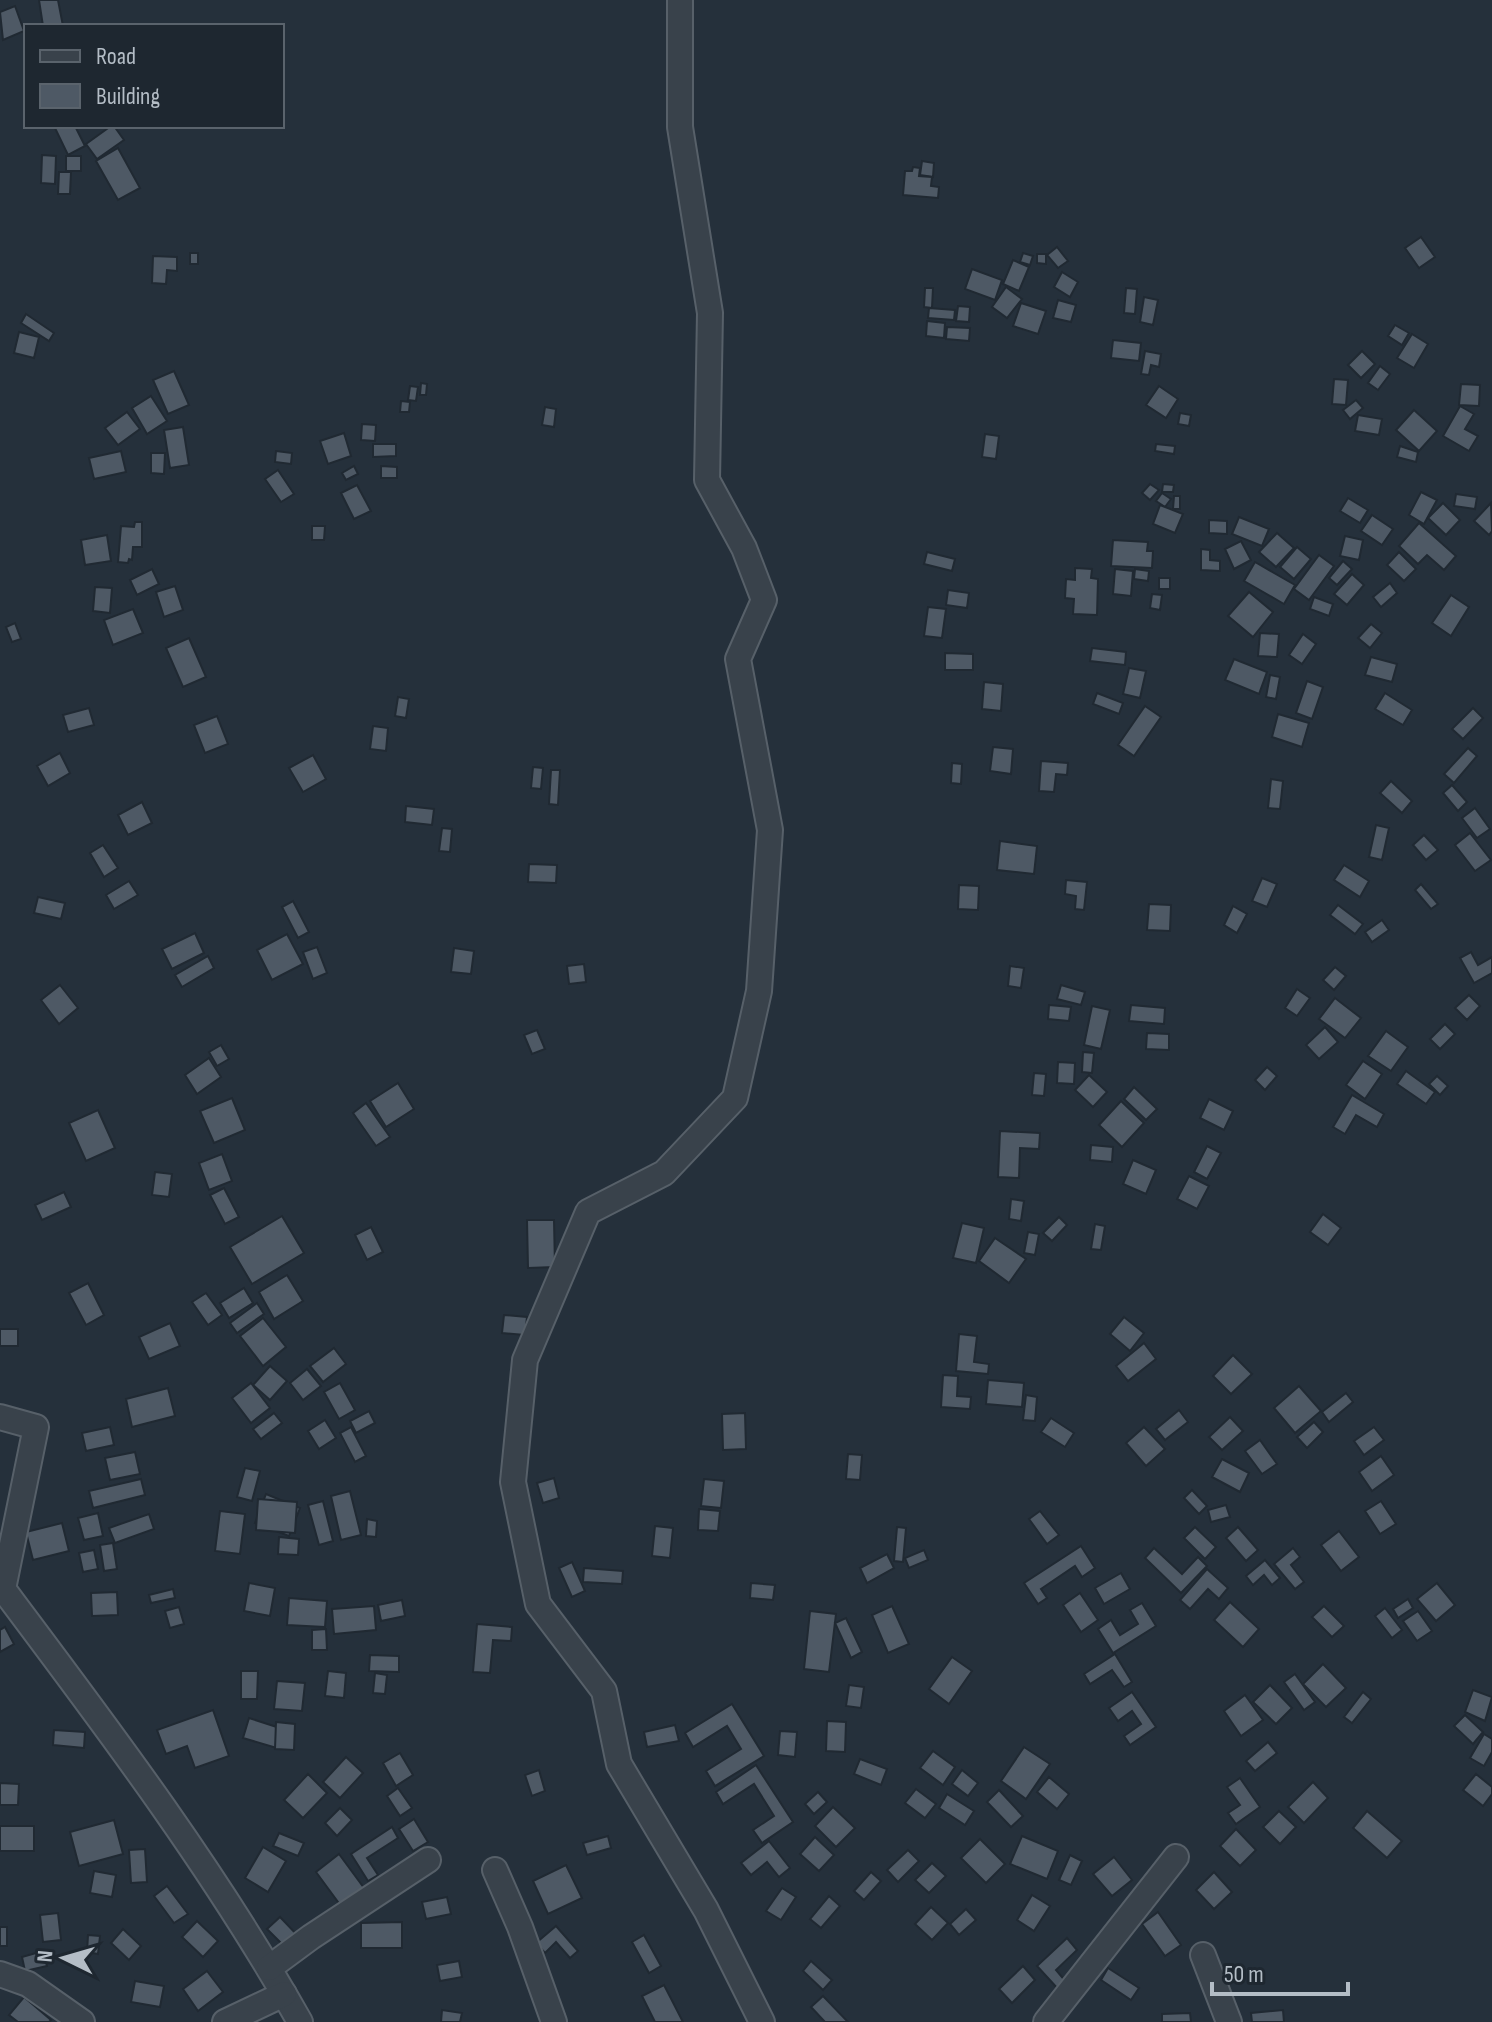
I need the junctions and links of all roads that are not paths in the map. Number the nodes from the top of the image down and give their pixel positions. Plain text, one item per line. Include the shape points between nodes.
1 (680, 0) edge
2 (0, 1417) edge
3 (1176, 1857) dead end
4 (428, 1860) dead end
5 (495, 1870) dead end
6 (1203, 1955) dead end
7 (269, 1968) junction
8 (0, 1974) edge
9 (284, 1994) junction
10 (82, 2022) edge
11 (225, 2022) edge
12 (300, 2022) edge
13 (554, 2022) edge
14 (762, 2022) edge
15 (1046, 2022) edge
16 (1229, 2022) edge

1 - 14 street via 680,127 710,313 707,480 744,548 764,600 738,659 770,830 759,991 735,1098 664,1173 588,1212 525,1360 513,1482 538,1604 604,1691 619,1764 706,1910
2 - 7 street via 36,1427 3,1589 207,1870
3 - 15 street
4 - 7 street
5 - 13 street
6 - 16 street
7 - 9 street
8 - 10 street via 28,1984
9 - 11 street
9 - 12 street

